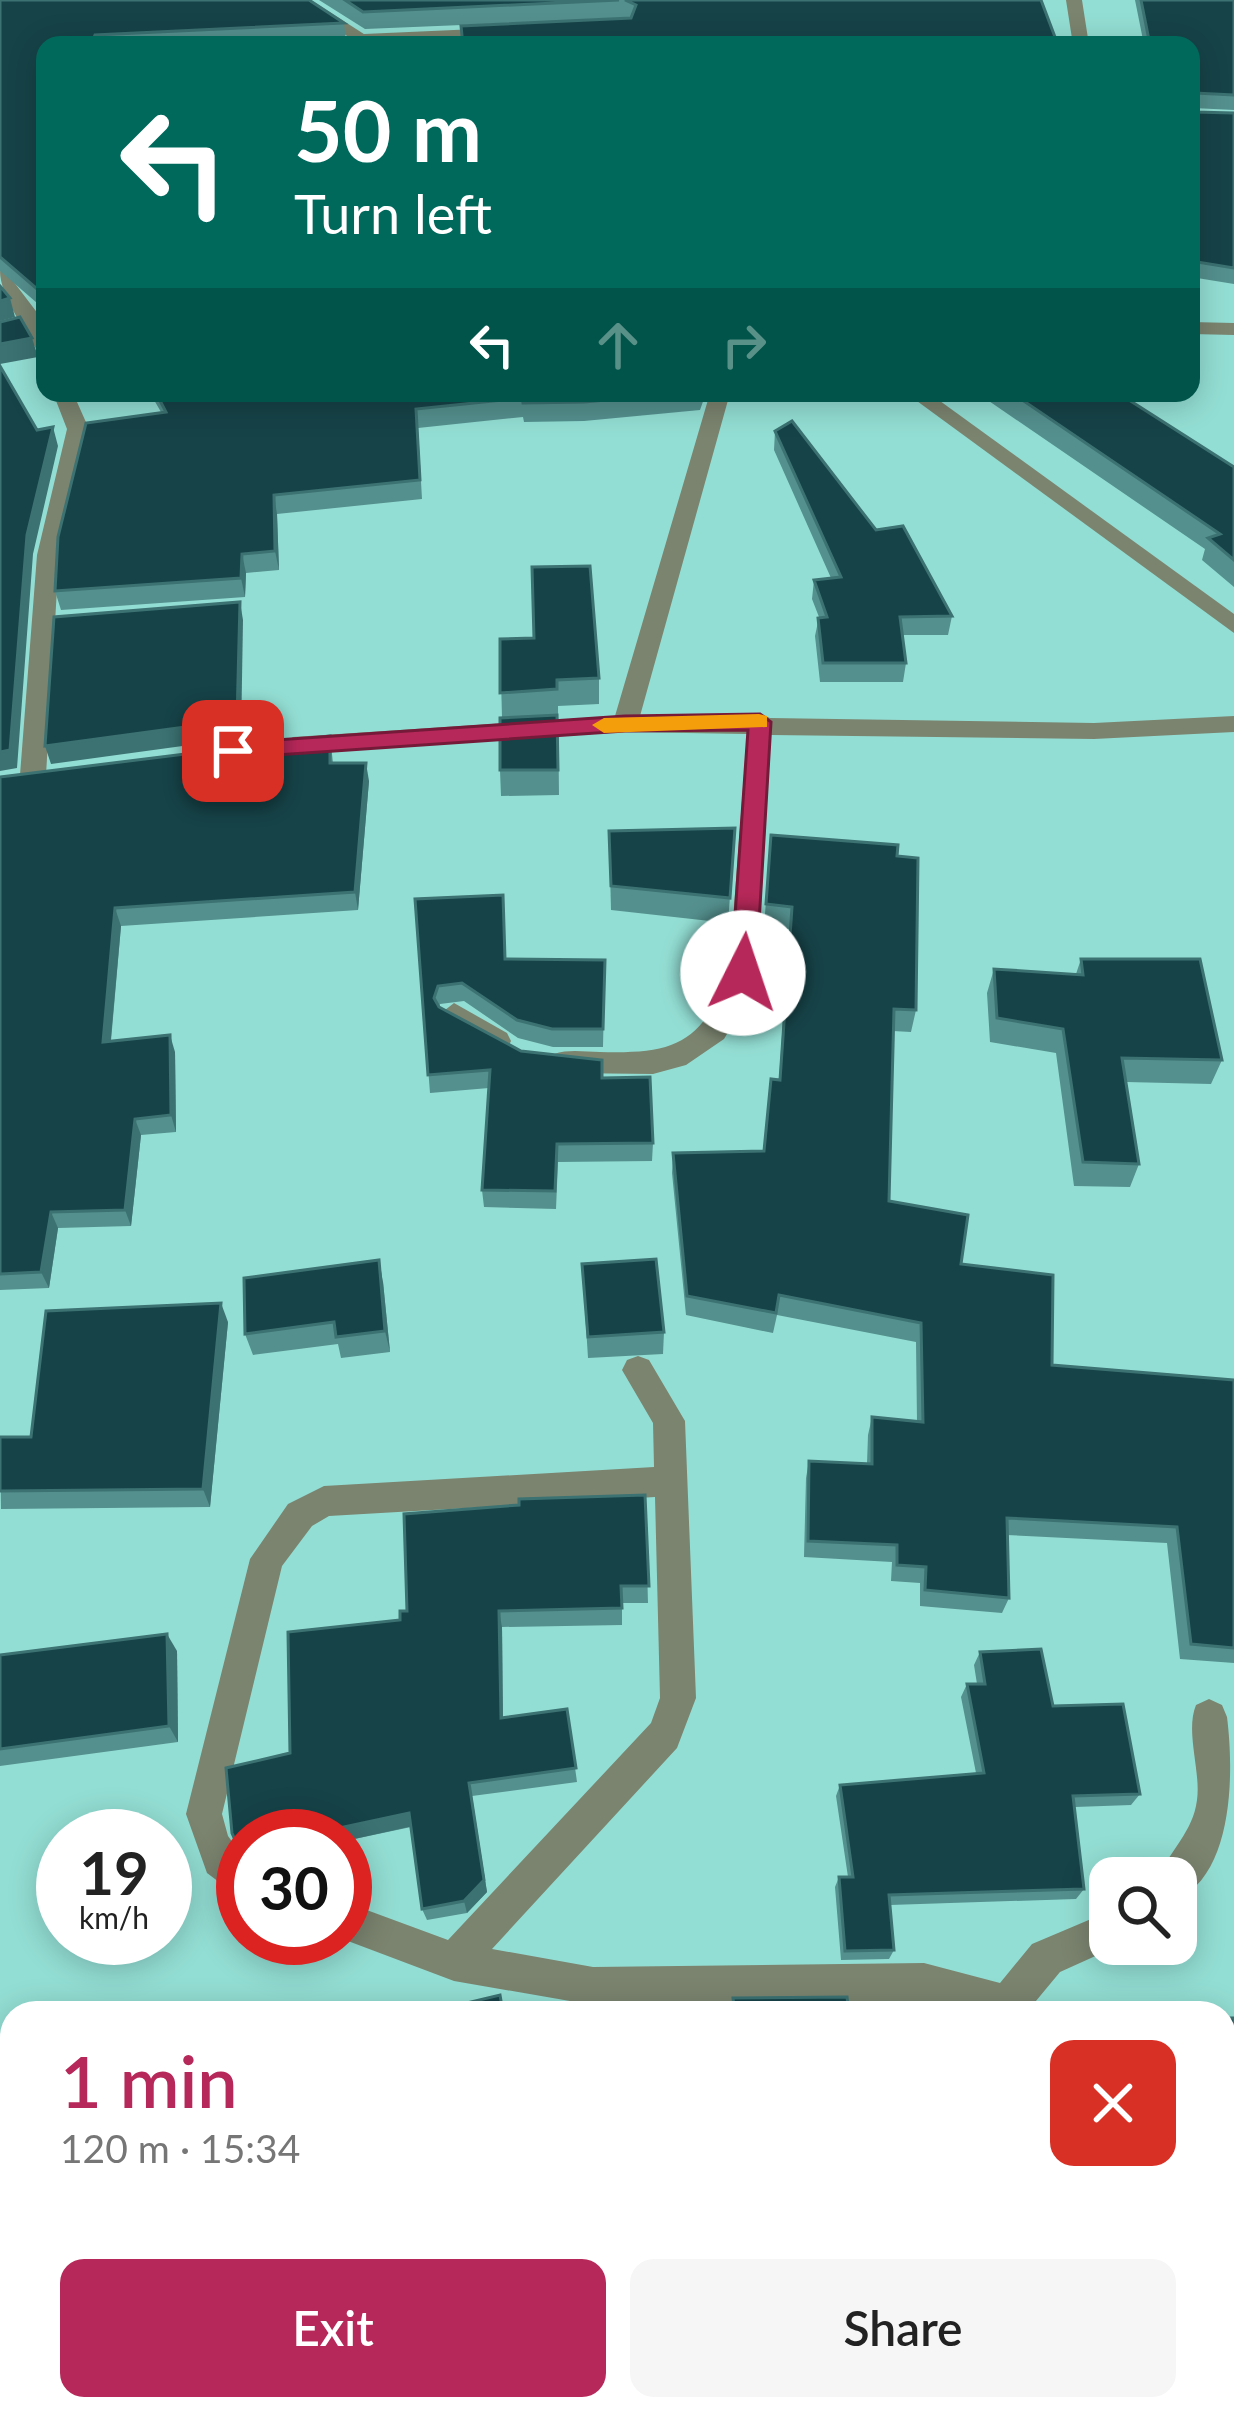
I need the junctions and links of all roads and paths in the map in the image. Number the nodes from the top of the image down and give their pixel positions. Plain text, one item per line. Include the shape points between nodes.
1 (300, 0) edge
2 (1074, 0) edge
3 (530, 32) edge
4 (359, 36) edge
5 (466, 36) edge
6 (1080, 36) edge
7 (0, 277) edge
8 (32, 324) edge
9 (1200, 328) edge
10 (1234, 329) edge
11 (67, 402) edge
12 (717, 402) edge
13 (934, 402) edge
14 (1234, 625) edge
15 (760, 722) junction
16 (625, 724) junction
17 (1234, 724) edge
18 (273, 746) edge
19 (0, 784) edge
20 (454, 1014) edge
21 (638, 1370) dead end
22 (674, 1481) junction
23 (1209, 1717) dead end
24 (216, 1855) edge
25 (1195, 1857) edge
26 (372, 1932) edge
27 (1089, 1939) edge
28 (454, 1962) junction
29 (982, 2001) edge
30 (1009, 2001) edge

1 - 4 street
2 - 6 street
3 - 5 street
7 - 8 street
9 - 10 street
11 - 19 street via 78,429 48,555 43,774
12 - 16 street
13 - 14 street
15 - 16 street
15 - 17 street via 1094,731
15 - 20 street via 743,973 708,1041 656,1065 534,1060
16 - 18 street
21 - 22 street via 669,1420
22 - 24 street via 324,1501 300,1515 267,1559 204,1814
22 - 28 street via 678,1699 664,1736
23 - 25 street via 1220,1783
26 - 28 street
27 - 30 street via 1046,1958
28 - 29 street via 593,1986 924,1982

